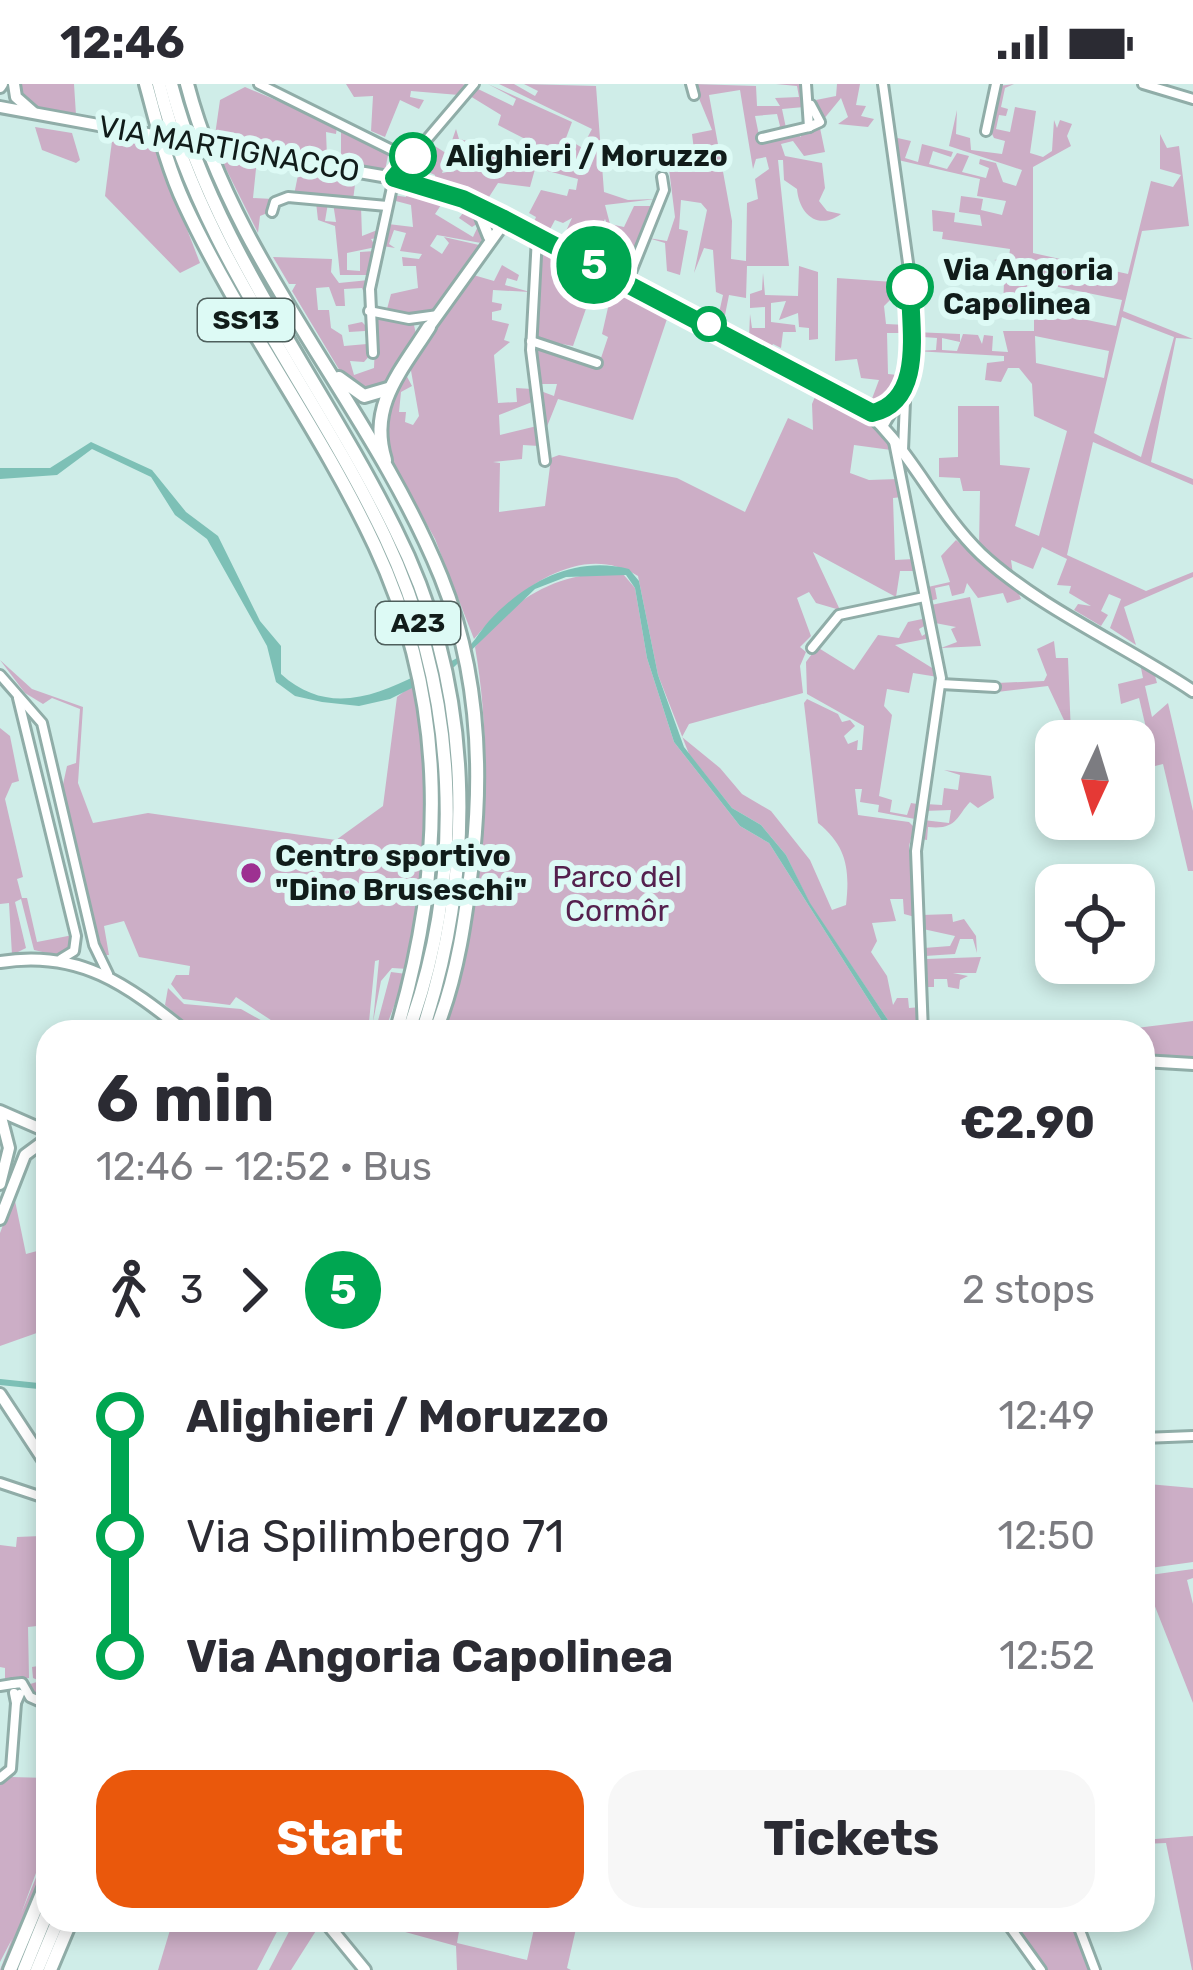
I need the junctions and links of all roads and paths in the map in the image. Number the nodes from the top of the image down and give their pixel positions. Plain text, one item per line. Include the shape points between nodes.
1 (146, 84) edge
2 (159, 84) edge
3 (171, 84) edge
4 (187, 84) edge
5 (259, 84) edge
6 (473, 84) edge
7 (806, 84) edge
8 (884, 84) edge
9 (996, 84) edge
10 (1143, 84) edge
11 (5, 85) edge
12 (1193, 99) edge
13 (0, 105) edge
14 (36, 114) junction
15 (986, 131) dead end
16 (762, 138) dead end
17 (410, 160) junction
18 (662, 177) dead end
19 (394, 178) junction
20 (475, 205) junction
21 (388, 206) junction
22 (272, 212) dead end
23 (502, 218) junction
24 (525, 230) junction
25 (538, 236) junction
26 (489, 240) junction
27 (627, 282) junction
28 (369, 311) junction
29 (424, 321) junction
30 (531, 341) junction
31 (373, 352) dead end
32 (321, 358) junction
33 (597, 363) dead end
34 (909, 376) junction
35 (388, 388) junction
36 (899, 398) junction
37 (872, 413) junction
38 (902, 414) junction
39 (888, 430) junction
40 (904, 452) junction
41 (545, 461) dead end
42 (390, 479) junction
43 (928, 488) junction
44 (905, 498) junction
45 (386, 538) junction
46 (925, 597) junction
47 (812, 648) dead end
48 (0, 675) edge
49 (941, 683) junction
50 (995, 687) dead end
51 (14, 691) junction
52 (1193, 691) edge
53 (440, 712) junction
54 (45, 733) junction
55 (31, 736) junction
56 (50, 752) junction
57 (35, 756) junction
58 (78, 874) junction
59 (63, 877) junction
60 (66, 890) junction
61 (84, 903) junction
62 (62, 959) junction
63 (0, 962) edge
64 (414, 971) junction
65 (108, 974) junction
66 (170, 1020) edge
67 (392, 1020) edge
68 (400, 1020) edge
69 (412, 1020) edge
70 (425, 1020) edge
71 (440, 1020) edge
72 (923, 1020) edge
73 (1155, 1062) edge
74 (1193, 1064) edge
75 (0, 1112) edge
76 (36, 1129) edge
77 (36, 1145) edge
78 (0, 1184) edge
79 (2, 1209) edge
80 (1, 1395) edge
81 (1155, 1440) edge
82 (1193, 1440) edge
83 (36, 1450) edge
84 (0, 1483) edge
85 (36, 1492) edge
86 (15, 1691) edge
87 (0, 1778) edge
88 (36, 1908) edge
89 (39, 1932) edge
90 (53, 1932) edge
91 (66, 1932) edge
92 (334, 1932) edge
93 (1014, 1932) edge
94 (1081, 1932) edge
95 (10, 1970) edge
96 (24, 1970) edge
97 (38, 1970) edge
98 (50, 1970) edge
99 (365, 1970) edge
100 (1041, 1970) edge
101 (1095, 1970) edge

1 - 45 highway, SS13 via 184,203
2 - 45 highway, A23 via 211,232
3 - 45 highway, A23 via 218,216
4 - 32 highway, SS13 via 228,197
5 - 17 street
6 - 17 street
7 - 16 street via 809,127
8 - 34 street via 908,243
9 - 15 street
10 - 12 street
11 - 13 main road, VIA MARTIGNACCO
11 - 14 main road, VIA MARTIGNACCO
13 - 14 main road, VIA MARTIGNACCO
14 - 19 main road, VIA MARTIGNACCO, bridge
17 - 19 street
18 - 27 street via 664,190
19 - 20 main road
19 - 21 street, VIA MARTIGNACCO
20 - 23 main road
20 - 26 main road
21 - 22 street, VIA MARTIGNACCO via 288,197
21 - 28 street, VIA MARTIGNACCO
23 - 24 main road
23 - 26 main road
24 - 25 main road
24 - 26 main road
25 - 27 main road
25 - 30 street
26 - 29 main road
27 - 37 main road
28 - 29 street
28 - 31 street, VIA MARTIGNACCO
29 - 35 highway
30 - 33 street
30 - 41 street
32 - 35 highway via 359,395
32 - 42 highway, SS13
34 - 36 street
34 - 38 street
35 - 42 highway via 379,417
36 - 37 street
36 - 39 street
37 - 39 main road
38 - 39 street
38 - 40 street
39 - 40 main road
39 - 44 street
40 - 43 main road
42 - 71 highway, SS13 via 457,623 474,701 473,854
43 - 44 street via 914,484
43 - 52 main road via 1001,571
44 - 46 street
45 - 53 highway, A23
46 - 47 street via 846,611
46 - 49 street
48 - 51 street
49 - 50 street
49 - 72 street via 916,851
51 - 54 street
51 - 55 street
53 - 64 highway via 434,850
53 - 69 highway, A23 via 444,879
53 - 70 highway, A23 via 460,842 450,933
54 - 55 street
54 - 56 street
55 - 57 street
56 - 57 street
56 - 58 street
57 - 59 street
58 - 59 street
58 - 61 street
59 - 60 street
60 - 61 street via 77,887
60 - 62 street via 77,940
61 - 65 street
62 - 63 main road
62 - 65 main road
64 - 67 highway
64 - 68 highway
65 - 66 main road
73 - 74 main road
75 - 76 main road
75 - 78 main road via 9,1140
77 - 79 main road
80 - 83 main road
81 - 82 street
84 - 85 street
86 - 87 street via 11,1768
88 - 95 highway
89 - 96 highway
90 - 97 highway
91 - 98 highway
92 - 99 main road
93 - 100 street
94 - 101 street

